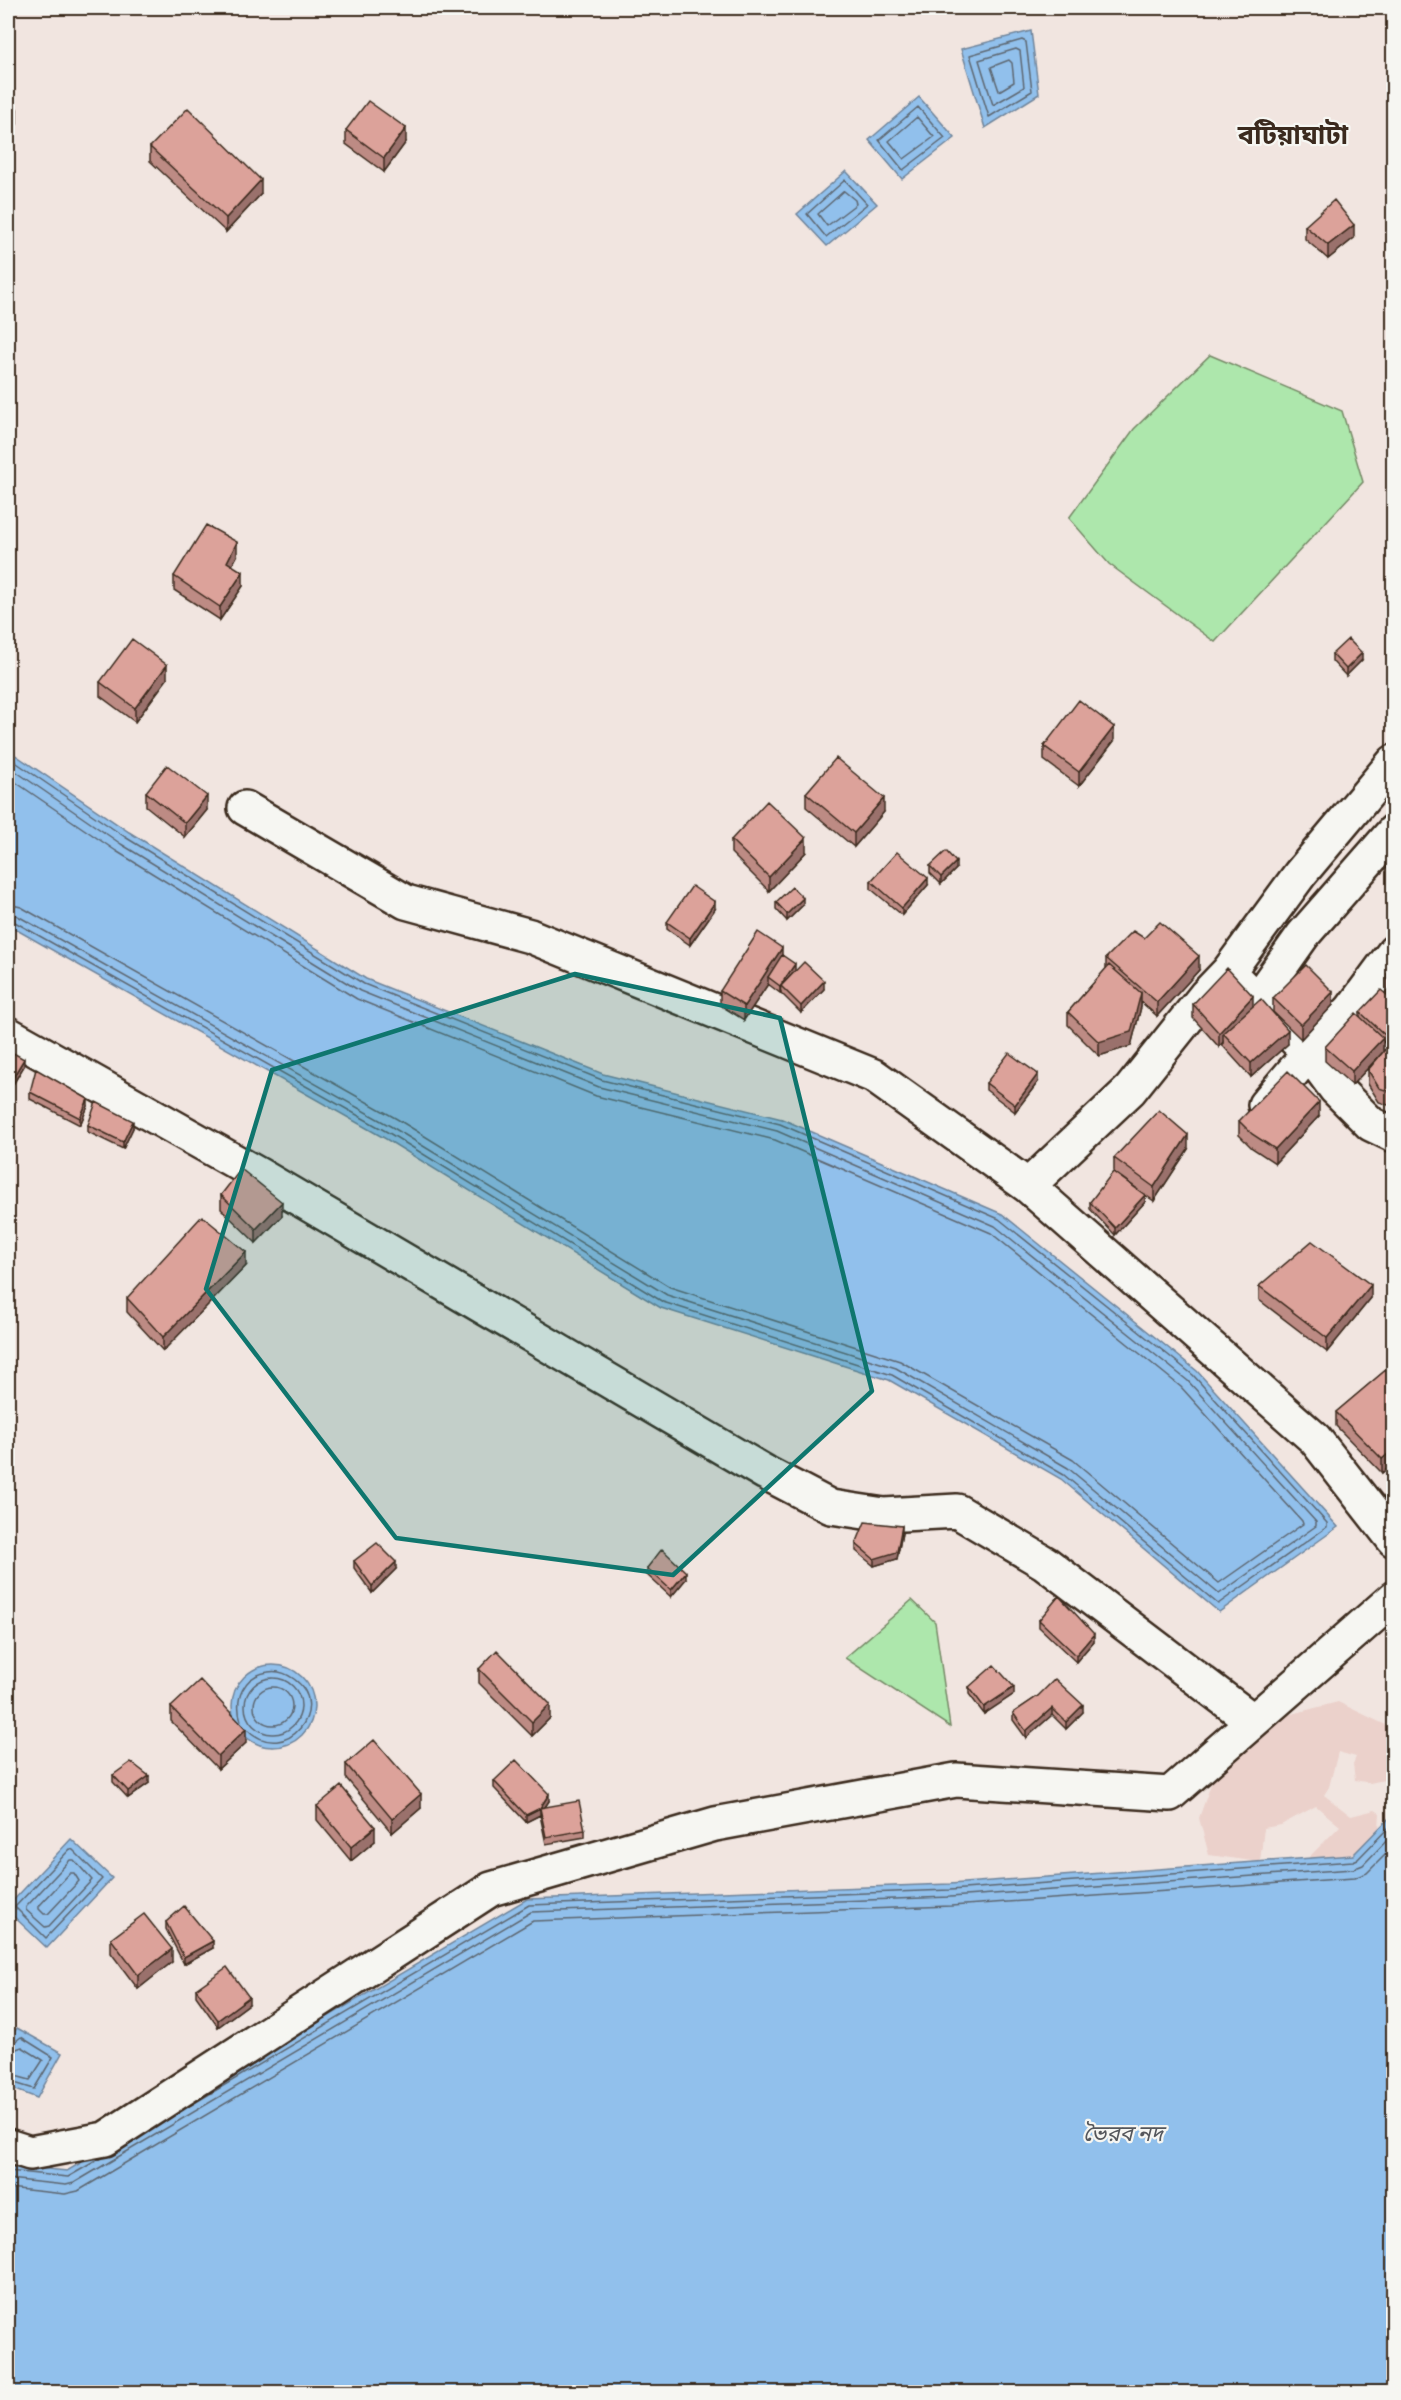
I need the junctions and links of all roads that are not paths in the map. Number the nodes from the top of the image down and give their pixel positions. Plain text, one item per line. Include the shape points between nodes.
1 (1394, 762) edge
2 (1358, 805) junction
3 (245, 808) dead end
4 (1392, 836) edge
5 (1394, 952) edge
6 (1228, 972) junction
7 (1257, 1000) junction
8 (8, 1034) edge
9 (1309, 1053) junction
10 (1265, 1105) edge
11 (1394, 1135) edge
12 (1028, 1186) junction
13 (1394, 1540) edge
14 (1394, 1598) edge
15 (1253, 1722) junction
16 (8, 2146) edge

1 - 2 street
2 - 4 street
2 - 6 street via 1300,874
3 - 12 street via 405,902 530,936 874,1076
4 - 7 street via 1303,935
5 - 9 street via 1351,1010
6 - 7 street
6 - 12 street via 1130,1090
7 - 9 street
8 - 15 street via 831,1507 884,1515 957,1511 1045,1563
9 - 10 street
9 - 11 street via 1335,1088 1371,1124
12 - 13 street via 1315,1439
14 - 15 street
15 - 16 street via 1170,1794 956,1780 715,1824 491,1889 105,2139 30,2153

